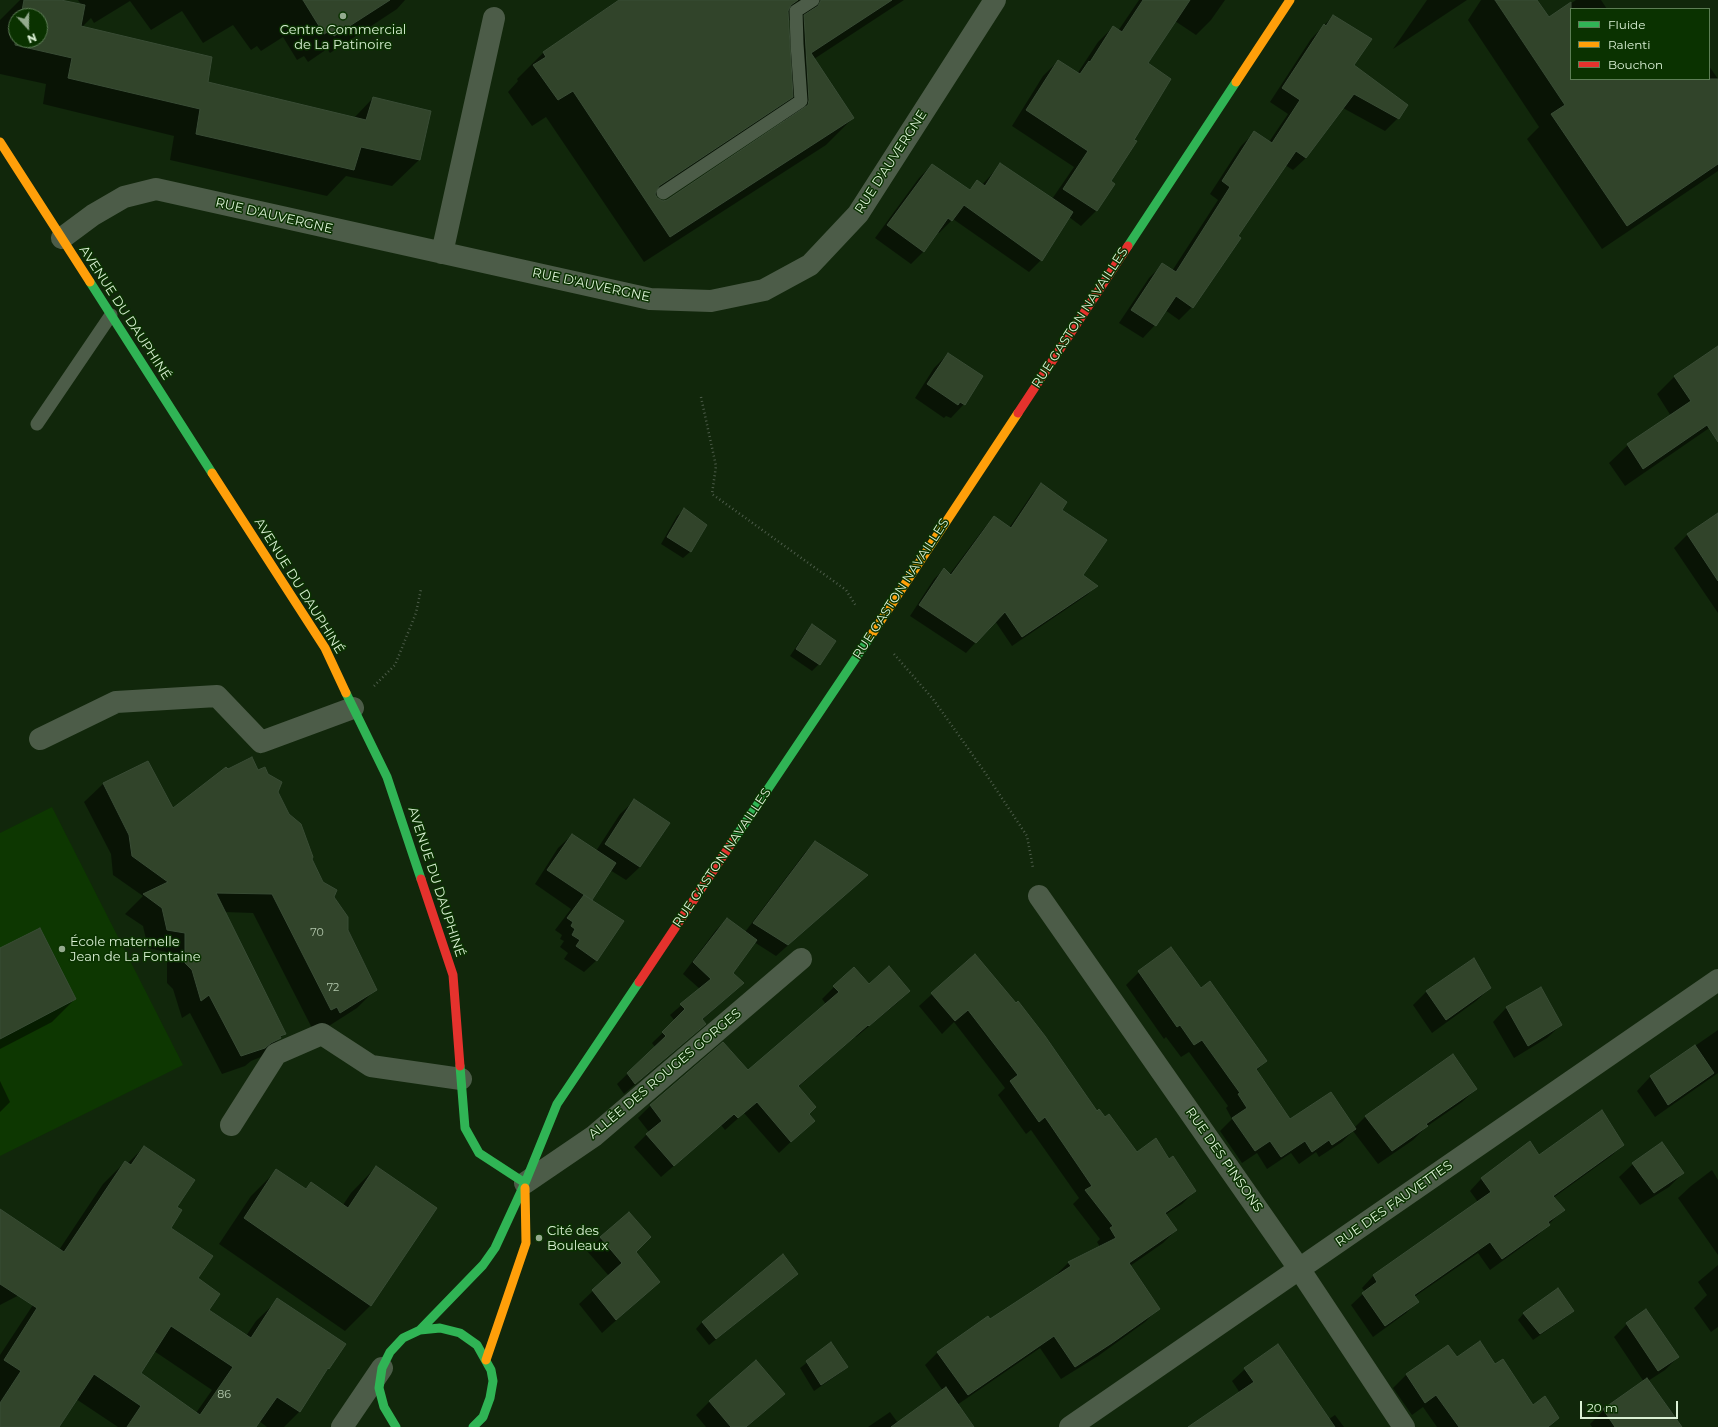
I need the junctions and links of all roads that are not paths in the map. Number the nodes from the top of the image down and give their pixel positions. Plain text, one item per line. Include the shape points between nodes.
1 (813, 0) edge
2 (996, 0) edge
3 (1290, 0) edge
4 (494, 18) dead end
5 (0, 142) edge
6 (663, 193) dead end
7 (62, 238) junction
8 (442, 253) junction
9 (111, 315) junction
10 (38, 424) dead end
11 (353, 708) junction
12 (40, 739) dead end
13 (1039, 896) road end
14 (801, 959) dead end
15 (1718, 980) edge
16 (461, 1079) junction
17 (231, 1125) dead end
18 (525, 1183) junction
19 (1300, 1270) junction
20 (420, 1330) junction
21 (486, 1360) junction
22 (382, 1368) junction
23 (483, 1417) junction
24 (342, 1427) edge
25 (396, 1427) edge
26 (473, 1427) edge
27 (486, 1427) edge
28 (1070, 1427) edge
29 (1404, 1427) edge

1 - 6 lane via 796,11 801,101
2 - 8 street, RUE D'AUVERGNE via 858,214 810,265 764,290 711,300 650,299
3 - 18 street, RUE GASTON NAVAILLES via 874,631 557,1104
4 - 8 street
5 - 7 street, AVENUE DU DAUPHINÉ
7 - 8 street, RUE D'AUVERGNE via 93,215 124,197 156,189
7 - 9 street, AVENUE DU DAUPHINÉ
9 - 10 lane
9 - 11 street, AVENUE DU DAUPHINÉ via 325,648
11 - 12 street via 262,742 217,696 116,702
11 - 16 street, AVENUE DU DAUPHINÉ via 387,777 453,975
13 - 19 street, RUE DES PINSONS
14 - 18 street, ALLÉE DES ROUGES GORGES via 594,1136
15 - 19 street, RUE DES FAUVETTES
16 - 17 street via 371,1066 322,1034 276,1054
16 - 18 street, AVENUE DU DAUPHINÉ via 465,1128 479,1153
18 - 20 street, RUE GASTON NAVAILLES via 495,1248 483,1265
18 - 21 street, RUE GASTON NAVAILLES via 526,1243
19 - 28 street, RUE DES FAUVETTES
19 - 29 street, RUE DES PINSONS
20 - 21 street via 440,1328 460,1333 477,1345
20 - 22 street via 403,1338 390,1352
21 - 23 street via 493,1382
22 - 24 street
22 - 25 street via 379,1388 384,1407
23 - 26 street
23 - 27 street

